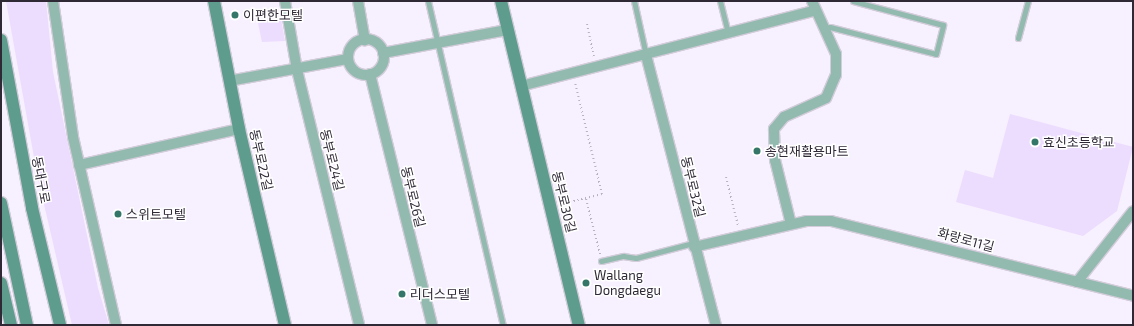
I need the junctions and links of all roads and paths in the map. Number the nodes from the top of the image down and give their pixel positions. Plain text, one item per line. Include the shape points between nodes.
1 (53, 1) edge
2 (214, 1) edge
3 (285, 1) edge
4 (358, 1) edge
5 (428, 1) edge
6 (501, 1) edge
7 (634, 1) edge
8 (720, 1) edge
9 (812, 1) edge
10 (853, 1) edge
11 (1028, 1) edge
12 (814, 12) junction
13 (587, 24) dead end
14 (824, 29) junction
15 (507, 30) junction
16 (728, 33) junction
17 (1018, 38) dead end
18 (1, 40) edge
19 (365, 40) junction
20 (435, 46) junction
21 (383, 53) junction
22 (646, 55) junction
23 (348, 59) junction
24 (596, 67) junction
25 (297, 70) junction
26 (572, 73) junction
27 (370, 74) junction
28 (229, 81) junction
29 (521, 86) junction
30 (239, 129) junction
31 (79, 165) junction
32 (726, 177) dead end
33 (586, 198) junction
34 (1, 204) edge
35 (551, 207) junction
36 (1133, 211) edge
37 (791, 224) junction
38 (740, 236) junction
39 (694, 245) junction
40 (601, 261) joint
41 (1077, 282) junction
42 (1, 283) edge
43 (1133, 296) edge
44 (11, 325) edge
45 (27, 325) edge
46 (60, 325) edge
47 (116, 325) edge
48 (285, 325) edge
49 (359, 325) edge
50 (432, 325) edge
51 (503, 325) edge
52 (579, 325) edge
53 (716, 325) edge

1 - 31 street
2 - 28 main road, 동부로22길
3 - 25 street, 동부로24길
4 - 19 street
5 - 20 lane
6 - 15 main road, 동부로30길
7 - 22 lane, 동부로32길
8 - 16 lane
9 - 12 street
10 - 14 lane via 943,24 936,54 830,27
11 - 17 lane
12 - 14 street
12 - 16 street
13 - 24 path
14 - 37 street via 836,54 833,90 818,103 784,117 772,135
15 - 20 street
15 - 29 main road, 동부로30길
16 - 22 street
18 - 46 main road, 동대구로 via 32,208
19 - 21 street via 376,43
19 - 23 street via 354,44
20 - 21 street
20 - 51 lane
21 - 27 street via 380,68
22 - 24 street
22 - 39 street, 동부로32길
23 - 25 street
23 - 27 street via 356,72
24 - 26 street
25 - 28 street
25 - 49 street, 동부로24길
26 - 29 street
26 - 33 path via 602,194
27 - 50 street, 동부로26길
28 - 30 main road, 동부로22길
29 - 35 main road, 동부로30길
30 - 31 street
30 - 48 main road, 동부로22길
31 - 47 street
32 - 38 path
33 - 35 path
33 - 40 path
34 - 45 main road
35 - 52 main road, 동부로30길
36 - 41 street
37 - 38 street, 화랑로11길
37 - 41 street, 화랑로11길 via 807,221 847,222
38 - 39 street, 화랑로11길
39 - 40 lane via 636,258 623,256
39 - 53 street, 동부로32길
41 - 43 street, 화랑로11길
42 - 44 main road

